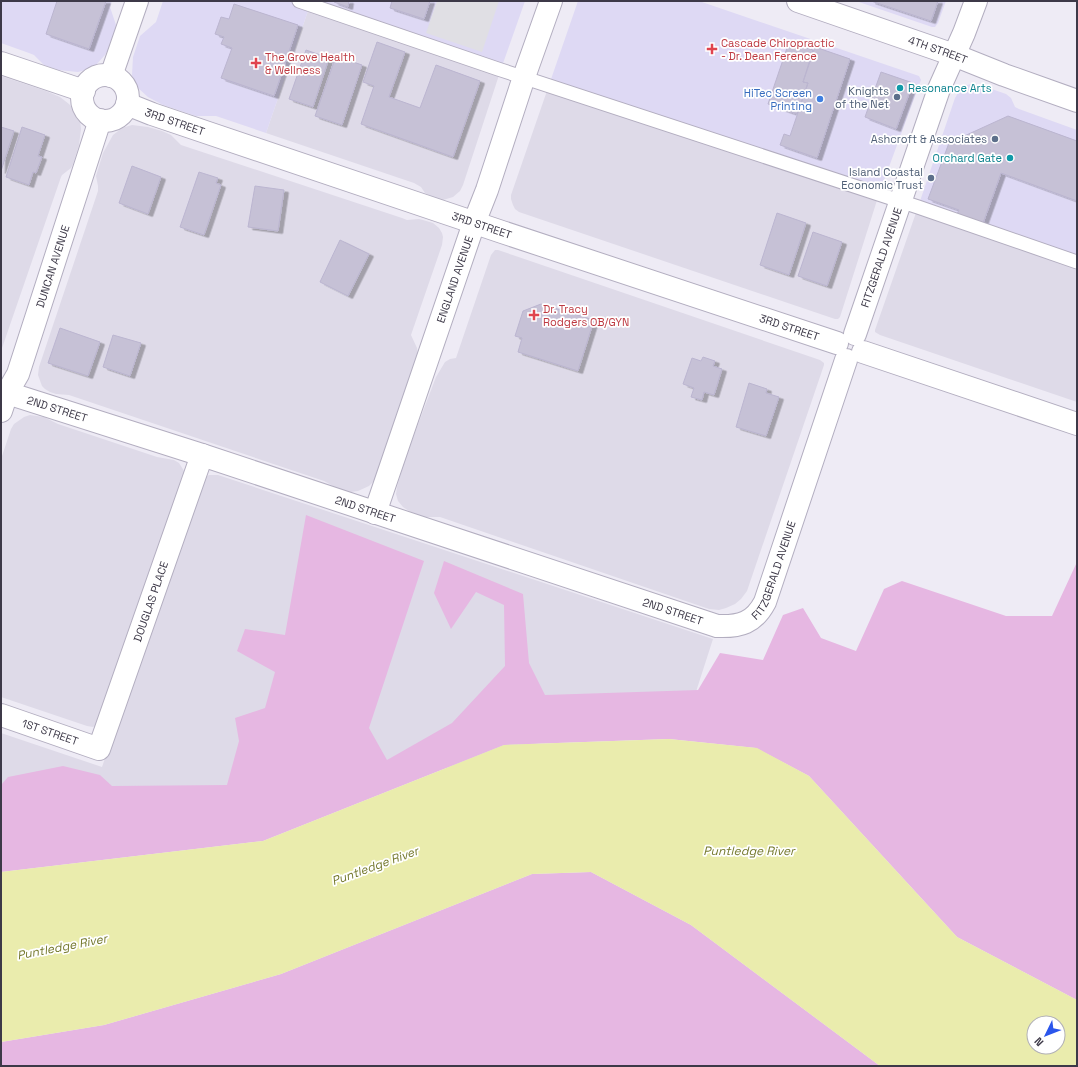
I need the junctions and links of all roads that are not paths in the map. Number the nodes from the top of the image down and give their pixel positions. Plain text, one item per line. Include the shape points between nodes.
1 (137, 1) edge
2 (299, 1) edge
3 (551, 1) edge
4 (798, 1) edge
5 (976, 1) edge
6 (954, 55) junction
7 (1, 63) edge
8 (111, 76) junction
9 (524, 77) junction
10 (84, 91) junction
11 (1077, 101) edge
12 (127, 104) junction
13 (100, 120) junction
14 (901, 201) junction
15 (474, 223) junction
16 (1077, 262) edge
17 (850, 347) junction
18 (3, 398) edge
19 (1077, 424) edge
20 (202, 455) junction
21 (375, 512) junction
22 (730, 627) joint
23 (1, 715) edge
24 (99, 749) joint

1 - 8 street
2 - 9 lane
3 - 9 street, ENGLAND AVENUE
4 - 6 street, 4TH STREET
5 - 6 street, FITZGERALD AVENUE
6 - 11 street, 4TH STREET
6 - 14 street, FITZGERALD AVENUE via 939,89
7 - 10 street
8 - 10 street via 104,75 91,80
8 - 12 street via 123,83 128,97
9 - 14 lane
9 - 15 street, ENGLAND AVENUE
10 - 13 street via 84,106 93,117
12 - 13 street via 120,116 106,121
12 - 15 street, 3RD STREET
13 - 18 street, DUNCAN AVENUE via 18,374
14 - 16 lane
14 - 17 street, FITZGERALD AVENUE
15 - 17 street, 3RD STREET
15 - 21 street, ENGLAND AVENUE
17 - 19 street, 3RD STREET
17 - 22 street, FITZGERALD AVENUE via 765,602 758,614 748,622
18 - 20 street, 2ND STREET
20 - 21 street, 2ND STREET
20 - 24 street, DOUGLAS PLACE
21 - 22 street, 2ND STREET via 717,626
23 - 24 street, 1ST STREET

